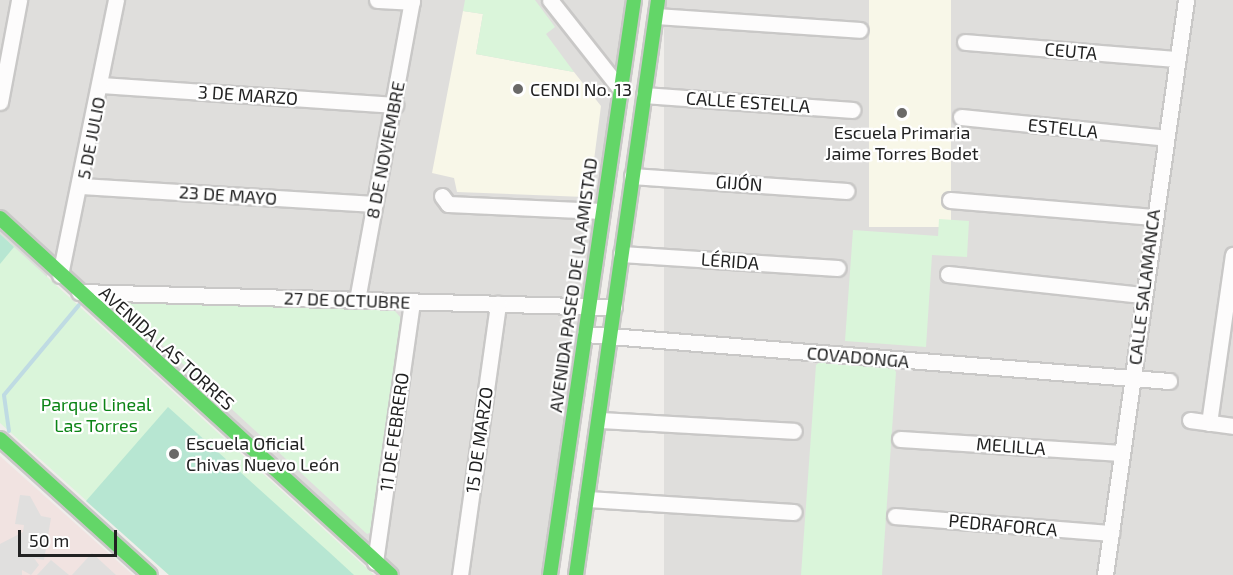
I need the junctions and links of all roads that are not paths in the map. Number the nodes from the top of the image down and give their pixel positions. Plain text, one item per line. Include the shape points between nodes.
1 (19, 0) edge
2 (116, 0) edge
3 (377, 0) edge
4 (550, 0) edge
5 (634, 0) edge
6 (658, 0) edge
7 (1186, 0) edge
8 (412, 1) edge
9 (656, 16) junction
10 (860, 30) dead end
11 (965, 42) dead end
12 (1177, 59) junction
13 (101, 85) junction
14 (621, 90) junction
15 (644, 95) junction
16 (0, 102) edge
17 (395, 105) junction
18 (852, 110) dead end
19 (961, 117) dead end
20 (1166, 138) junction
21 (632, 176) junction
22 (81, 186) junction
23 (846, 191) dead end
24 (442, 196) dead end
25 (950, 200) dead end
26 (374, 204) junction
27 (601, 211) junction
28 (1153, 217) junction
29 (0, 218) edge
30 (621, 254) junction
31 (1233, 255) edge
32 (838, 268) dead end
33 (948, 274) dead end
34 (60, 275) junction
35 (79, 292) junction
36 (1142, 295) junction
37 (357, 300) junction
38 (412, 302) junction
39 (498, 304) junction
40 (589, 306) junction
41 (614, 307) junction
42 (585, 334) junction
43 (610, 337) junction
44 (1132, 379) junction
45 (1169, 381) dead end
46 (599, 420) junction
47 (1190, 420) dead end
48 (1209, 423) junction
49 (1233, 426) edge
50 (794, 431) dead end
51 (0, 439) edge
52 (900, 439) dead end
53 (1122, 453) junction
54 (587, 499) junction
55 (794, 512) dead end
56 (895, 516) dead end
57 (1111, 533) junction
58 (375, 562) junction
59 (150, 575) edge
60 (391, 575) edge
61 (460, 575) edge
62 (550, 575) edge
63 (576, 575) edge
64 (1105, 575) edge

1 - 16 street
2 - 13 street, 5 DE JULIO
3 - 8 street
4 - 14 street
5 - 14 street, AVENIDA PASEO DE LA AMISTAD
6 - 9 street
7 - 12 street, CALLE SALAMANCA
8 - 17 street, 8 DE NOVIEMBRE
9 - 10 street
9 - 15 street
11 - 12 street, CEUTA
12 - 20 street, CALLE SALAMANCA
13 - 17 street, 3 DE MARZO
13 - 22 street, 5 DE JULIO
14 - 27 street, AVENIDA PASEO DE LA AMISTAD
15 - 18 street, CALLE ESTELLA
15 - 21 street
17 - 26 street, 8 DE NOVIEMBRE
19 - 20 street, ESTELLA
20 - 28 street, CALLE SALAMANCA
21 - 23 street, GIJÓN
21 - 30 street
22 - 26 street, 23 DE MAYO
22 - 34 street, 5 DE JULIO
24 - 27 street via 448,204
25 - 28 street
26 - 37 street, 8 DE NOVIEMBRE
27 - 40 street, AVENIDA PASEO DE LA AMISTAD
28 - 36 street, CALLE SALAMANCA
29 - 34 street, AVENIDA LAS TORRES
30 - 32 street, LÉRIDA
30 - 41 street
31 - 48 street
33 - 36 street
34 - 35 street, AVENIDA LAS TORRES
35 - 37 street, 27 DE OCTUBRE
35 - 58 street, AVENIDA LAS TORRES
36 - 44 street, CALLE SALAMANCA
37 - 38 street, 27 DE OCTUBRE
38 - 39 street, 27 DE OCTUBRE
38 - 58 street, 11 DE FEBRERO
39 - 40 street, 27 DE OCTUBRE
39 - 61 street, 15 DE MARZO
40 - 41 street, 27 DE OCTUBRE
40 - 42 street, AVENIDA PASEO DE LA AMISTAD
41 - 43 street
42 - 43 street, COVADONGA
42 - 62 street, AVENIDA PASEO DE LA AMISTAD
43 - 44 street, COVADONGA
43 - 46 street
44 - 45 street, COVADONGA
44 - 53 street, CALLE SALAMANCA
46 - 50 street
46 - 54 street
47 - 48 street
48 - 49 street
51 - 59 street
52 - 53 street, MELILLA
53 - 57 street, CALLE SALAMANCA
54 - 55 street
54 - 63 street
56 - 57 street, PEDRAFORCA
57 - 64 street, CALLE SALAMANCA
58 - 60 street, AVENIDA LAS TORRES

